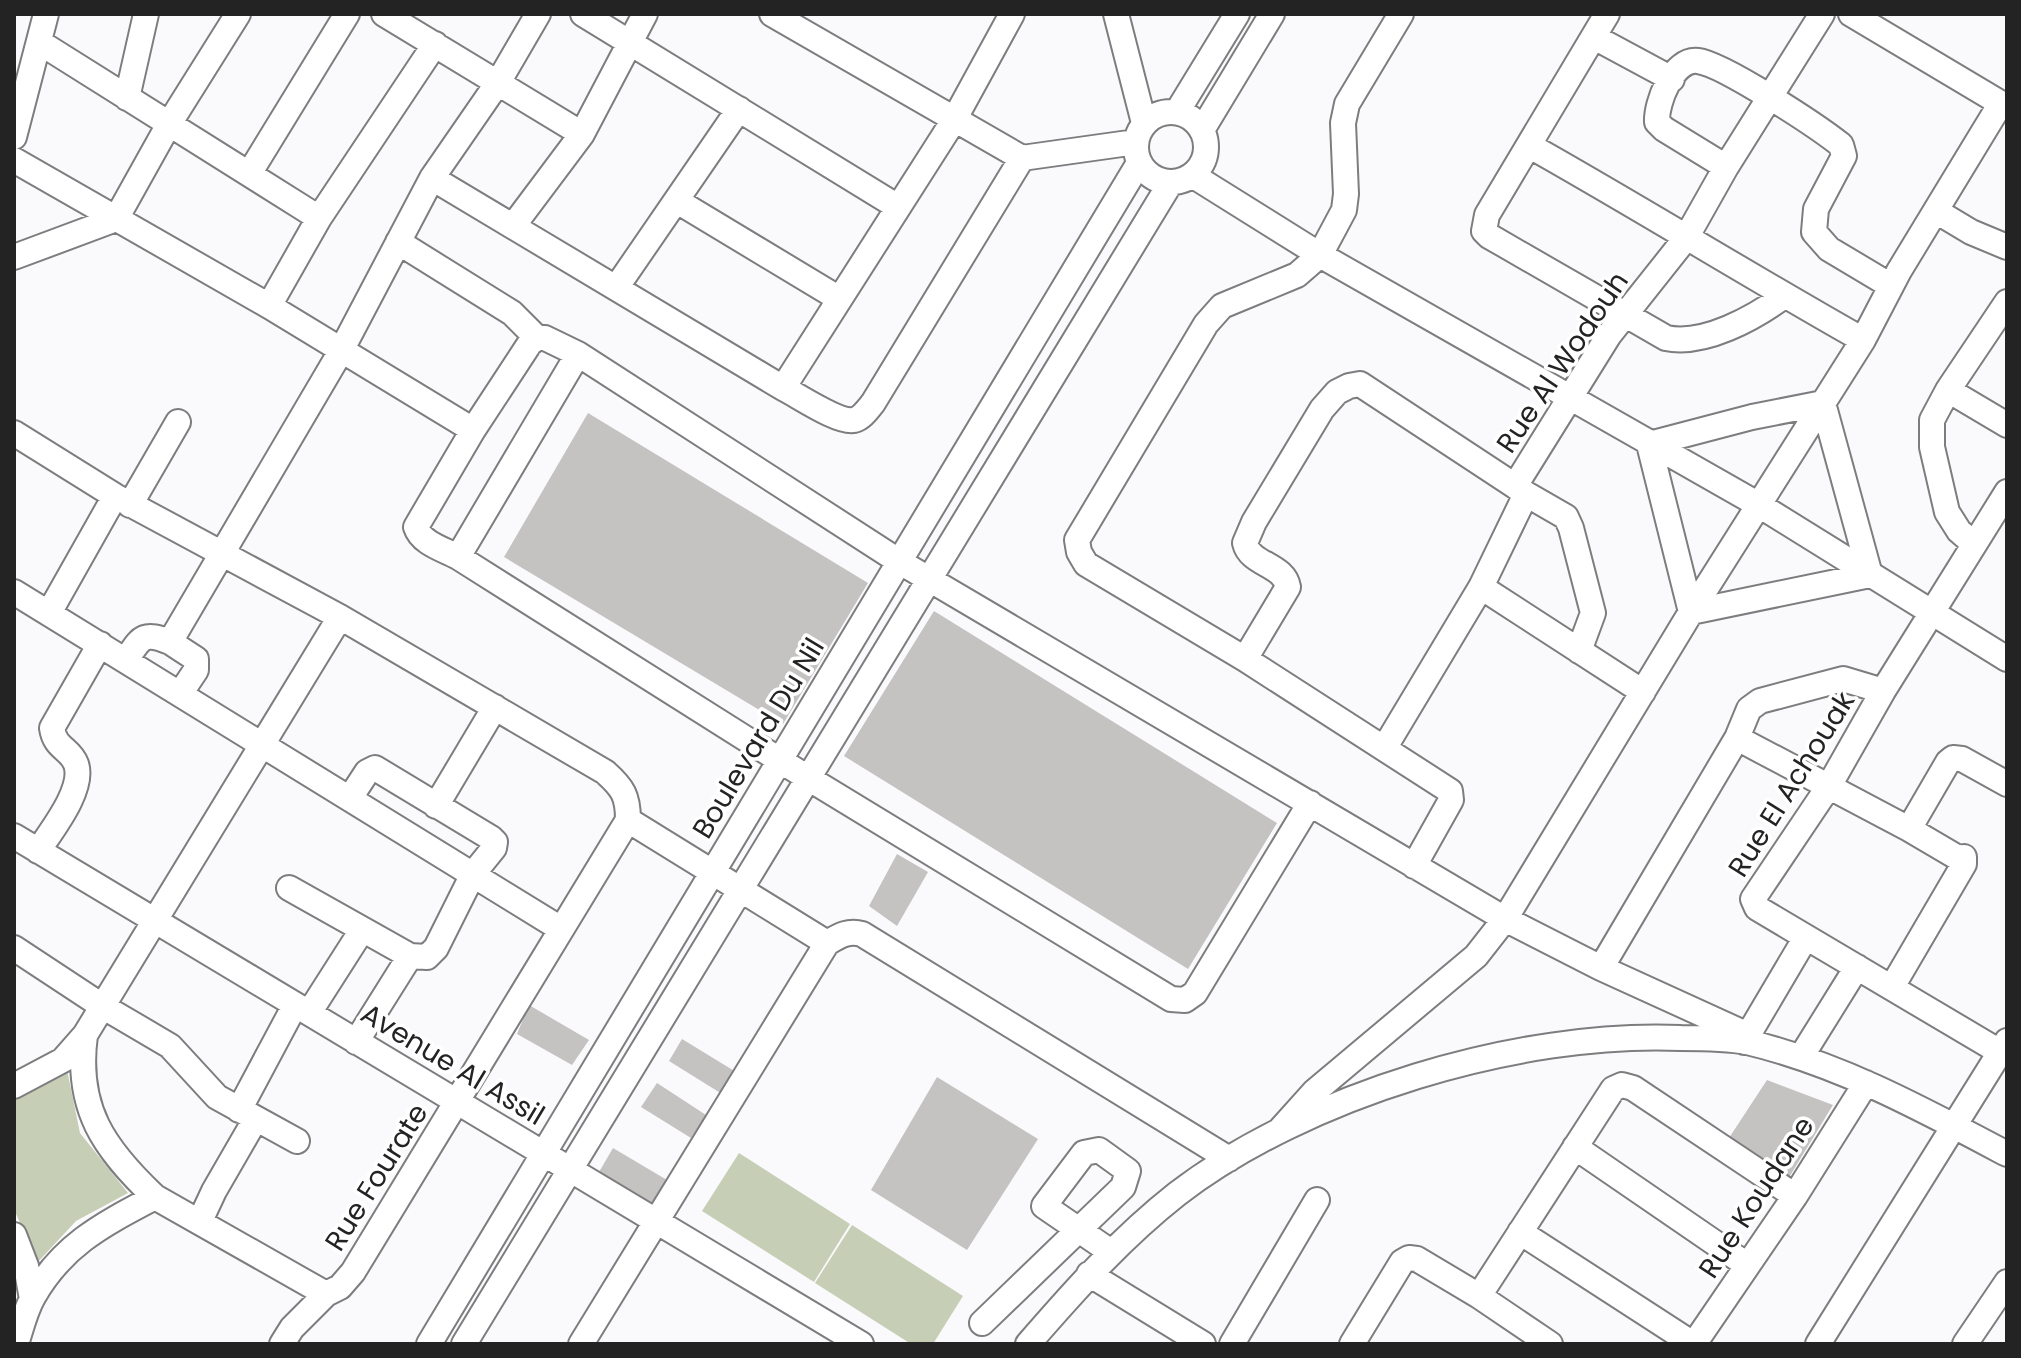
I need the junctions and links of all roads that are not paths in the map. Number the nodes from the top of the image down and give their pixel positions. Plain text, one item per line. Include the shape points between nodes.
1 (146, 14) edge
2 (238, 14) edge
3 (347, 14) edge
4 (384, 14) edge
5 (538, 14) edge
6 (583, 14) edge
7 (645, 14) edge
8 (772, 14) edge
9 (1012, 14) edge
10 (1116, 14) edge
11 (1237, 14) edge
12 (1272, 14) edge
13 (1401, 14) edge
14 (1607, 14) edge
15 (1822, 14) edge
16 (1851, 14) edge
17 (418, 22) edge
18 (40, 23) edge
19 (1594, 37) junction
20 (630, 42) junction
21 (435, 44) junction
22 (1672, 79) junction
23 (499, 81) junction
24 (127, 98) junction
25 (1770, 98) junction
26 (2004, 105) edge
27 (739, 109) junction
28 (1177, 112) junction
29 (954, 120) junction
30 (169, 124) junction
31 (1202, 130) junction
32 (582, 134) junction
33 (14, 137) edge
34 (1140, 143) junction
35 (1530, 146) junction
36 (1022, 158) junction
37 (14, 160) edge
38 (1726, 167) junction
39 (249, 174) junction
40 (432, 178) junction
41 (1182, 179) junction
42 (677, 201) junction
43 (898, 207) junction
44 (1936, 211) junction
45 (319, 218) junction
46 (116, 219) junction
47 (513, 226) junction
48 (1686, 238) junction
49 (398, 242) junction
50 (2007, 247) edge
51 (1320, 255) junction
52 (14, 257) edge
53 (1891, 286) junction
54 (616, 288) junction
55 (1784, 296) junction
56 (838, 298) junction
57 (2007, 302) edge
58 (269, 306) junction
59 (1624, 315) junction
60 (537, 338) junction
61 (1863, 340) junction
62 (341, 351) junction
63 (578, 354) junction
64 (783, 388) junction
65 (1948, 390) junction
66 (1570, 398) junction
67 (1823, 403) junction
68 (178, 422) dead end
69 (2007, 425) edge
70 (473, 430) junction
71 (14, 433) edge
72 (1649, 444) junction
73 (1521, 490) junction
74 (2007, 492) edge
75 (122, 501) junction
76 (1759, 505) junction
77 (1974, 544) junction
78 (222, 554) junction
79 (458, 557) junction
80 (900, 562) junction
81 (1870, 575) junction
82 (929, 579) junction
83 (1481, 587) junction
84 (14, 592) edge
85 (1691, 612) junction
86 (49, 613) junction
87 (1931, 613) junction
88 (340, 617) junction
89 (170, 642) junction
90 (100, 644) junction
91 (1579, 651) junction
92 (1245, 659) junction
93 (2007, 659) edge
94 (126, 660) junction
95 (1883, 691) junction
96 (1643, 692) junction
97 (180, 694) junction
98 (495, 707) junction
99 (1737, 738) junction
100 (263, 745) junction
101 (1385, 747) junction
102 (781, 761) junction
103 (808, 778) junction
104 (2007, 784) edge
105 (1829, 786) junction
106 (350, 798) junction
107 (1310, 803) junction
108 (436, 806) junction
109 (628, 820) junction
110 (1909, 829) junction
111 (14, 836) edge
112 (38, 851) junction
113 (1414, 866) junction
114 (711, 872) junction
115 (473, 874) junction
116 (289, 888) dead end
117 (741, 890) junction
118 (1505, 919) junction
119 (155, 920) junction
120 (561, 929) junction
121 (362, 930) junction
122 (1806, 937) junction
123 (827, 943) junction
124 (410, 956) junction
125 (21, 961) edge
126 (1857, 967) junction
127 (1601, 968) junction
128 (1892, 987) junction
129 (102, 1006) junction
130 (302, 1009) junction
131 (85, 1035) junction
132 (1746, 1038) junction
133 (356, 1042) junction
134 (2004, 1047) edge
135 (1801, 1057) junction
136 (1866, 1083) junction
137 (14, 1086) edge
138 (458, 1102) junction
139 (247, 1115) junction
140 (1955, 1127) junction
141 (1279, 1131) junction
142 (297, 1141) dead end
143 (1575, 1147) junction
144 (543, 1153) junction
145 (2007, 1154) edge
146 (1229, 1159) junction
147 (571, 1170) junction
148 (1795, 1196) junction
149 (155, 1197) junction
150 (1317, 1200) dead end
151 (200, 1221) junction
152 (656, 1221) junction
153 (1520, 1232) junction
154 (14, 1235) edge
155 (1111, 1252) junction
156 (1747, 1265) junction
157 (1089, 1274) junction
158 (2007, 1282) edge
159 (326, 1294) junction
160 (1479, 1296) junction
161 (32, 1299) junction
162 (982, 1323) dead end
163 (1357, 1342) edge
164 (856, 1343) edge
165 (16, 1344) edge
166 (282, 1344) edge
167 (429, 1344) edge
168 (464, 1344) edge
169 (581, 1344) edge
170 (1028, 1344) edge
171 (1203, 1344) edge
172 (1232, 1344) edge
173 (1550, 1344) edge
174 (1694, 1344) edge
175 (1818, 1344) edge
176 (1965, 1344) edge

1 - 24 street
2 - 30 street
3 - 39 street
4 - 17 street
5 - 23 street
6 - 20 street
7 - 20 street
8 - 29 street
9 - 29 street
10 - 34 street
11 - 28 street
12 - 31 street
13 - 51 street via 1347,104 1344,210
14 - 19 street
15 - 25 street, Rue Al Wodouh
16 - 26 street
17 - 21 street
18 - 24 street
18 - 33 street
19 - 22 street
19 - 35 street
20 - 27 street
20 - 32 street
21 - 23 street
21 - 45 street
22 - 25 street via 1679,67 1700,61
22 - 38 street via 1657,122
23 - 32 street
23 - 40 street
24 - 30 street
25 - 38 street, Rue Al Wodouh
25 - 53 street via 1843,149 1816,209 1814,232 1819,240
26 - 44 street
27 - 42 street
27 - 43 street
28 - 31 street
28 - 34 street via 1157,114
29 - 36 street
29 - 43 street
30 - 39 street
30 - 46 street
31 - 41 street via 1205,157
32 - 47 street
34 - 36 street
34 - 41 street via 1152,177
34 - 80 street, Boulevard Du Nil
35 - 48 street
35 - 59 street via 1487,215 1484,231
36 - 64 street via 861,416 842,419
37 - 46 street
38 - 48 street, Rue Al Wodouh
39 - 45 street
40 - 47 street
40 - 49 street
41 - 51 street
41 - 82 street
42 - 54 street
42 - 56 street
43 - 56 street
44 - 50 street
44 - 53 street
45 - 58 street
46 - 52 street
46 - 58 street
47 - 54 street
48 - 55 street
48 - 59 street, Rue Al Wodouh
49 - 60 street via 512,313
49 - 62 street
51 - 66 street
51 - 92 street via 1297,275 1222,306 1214,315 1077,540 1086,564
53 - 61 street
54 - 64 street
55 - 59 street via 1732,327 1685,340 1666,338
55 - 61 street
56 - 64 street
57 - 65 street
58 - 62 street
59 - 66 street, Rue Al Wodouh
60 - 63 street
60 - 70 street
61 - 67 street
62 - 70 street
62 - 78 street
63 - 79 street
63 - 80 street
65 - 69 street
65 - 77 street via 1932,420 1932,447 1947,512
66 - 72 street
66 - 73 street, Rue Al Wodouh
67 - 72 street
67 - 76 street
67 - 81 street
68 - 75 street
70 - 79 street via 416,527 425,540
71 - 75 street
72 - 76 street
72 - 85 street
73 - 83 street, Rue Al Wodouh
73 - 91 street via 1566,517 1571,528 1593,613
73 - 92 street via 1360,384 1337,392 1245,543 1251,554 1282,575 1288,587
74 - 77 street, Rue El Achouak
75 - 78 street
75 - 86 street
76 - 81 street
76 - 85 street
77 - 87 street, Rue El Achouak
78 - 88 street
78 - 89 street
79 - 102 street
80 - 82 street
80 - 102 street, Boulevard Du Nil
81 - 85 street
81 - 87 street
82 - 103 street
82 - 107 street
83 - 91 street
83 - 101 street, Rue Al Wodouh
84 - 86 street
85 - 96 street
86 - 90 street
87 - 93 street
87 - 95 street, Rue El Achouak
88 - 98 street
88 - 100 street
89 - 94 street via 147,635
89 - 97 street via 196,659
90 - 94 street
90 - 112 street via 52,728 54,740 75,761 77,776 71,798
91 - 96 street
92 - 101 street
94 - 97 street
95 - 99 street via 1843,679 1760,701 1749,709
95 - 105 street, Rue El Achouak
96 - 118 street
97 - 100 street
98 - 108 street
98 - 109 street via 605,772 624,789
99 - 105 street
99 - 127 street
100 - 106 street
100 - 119 street
101 - 113 street via 1450,791 1451,800
102 - 103 street
102 - 114 street, Boulevard Du Nil
103 - 107 street via 1178,1001 1195,993
103 - 117 street
104 - 110 street via 1953,758
105 - 110 street
105 - 122 street, Rue El Achouak via 1753,899 1757,908
106 - 108 street via 375,768
106 - 115 street
107 - 113 street
108 - 115 street via 495,842
109 - 114 street
109 - 120 street, Rue Fourate
110 - 128 street via 1964,857 1964,864
111 - 112 street, Avenue Al Assil
112 - 119 street, Avenue Al Assil
113 - 118 street
114 - 117 street
114 - 144 street, Boulevard Du Nil
115 - 120 street
115 - 124 street via 432,953
116 - 121 street
117 - 123 street
117 - 147 street
118 - 127 street
118 - 141 street via 1476,956 1314,1092
119 - 129 street
119 - 130 street, Avenue Al Assil
120 - 138 street, Rue Fourate
121 - 124 street
121 - 130 street
122 - 126 street, Rue El Achouak
122 - 132 street
123 - 146 street via 853,931 862,934
123 - 152 street
124 - 133 street
125 - 129 street
126 - 128 street, Rue El Achouak
126 - 135 street
127 - 132 street
128 - 134 street, Rue El Achouak
129 - 131 street
129 - 139 street via 170,1046 205,1087
130 - 133 street, Avenue Al Assil
130 - 139 street
131 - 137 street via 63,1060
131 - 149 street via 83,1084 95,1126
132 - 135 street
132 - 141 street via 1644,1036 1512,1052 1397,1083
133 - 138 street, Avenue Al Assil
134 - 140 street
135 - 136 street
136 - 140 street
136 - 148 street, Rue Koudane
138 - 144 street, Avenue Al Assil
138 - 159 street, Rue Fourate via 353,1272
139 - 142 street
139 - 151 street
140 - 145 street
140 - 175 street
141 - 146 street
143 - 148 street via 1613,1089 1622,1085
143 - 153 street
143 - 156 street
144 - 147 street, Avenue Al Assil
144 - 167 street, Boulevard Du Nil
146 - 155 street via 1176,1195
147 - 152 street, Avenue Al Assil
147 - 168 street
148 - 156 street, Rue Koudane
149 - 151 street
149 - 161 street via 87,1235
150 - 172 street
151 - 159 street
152 - 164 street, Avenue Al Assil
152 - 169 street
153 - 160 street
153 - 174 street
154 - 161 street
155 - 157 street
155 - 162 street via 1080,1231
156 - 174 street, Rue Koudane
157 - 170 street
157 - 171 street
158 - 176 street
159 - 166 street, Rue Fourate
160 - 163 street via 1409,1258
160 - 173 street
161 - 165 street

